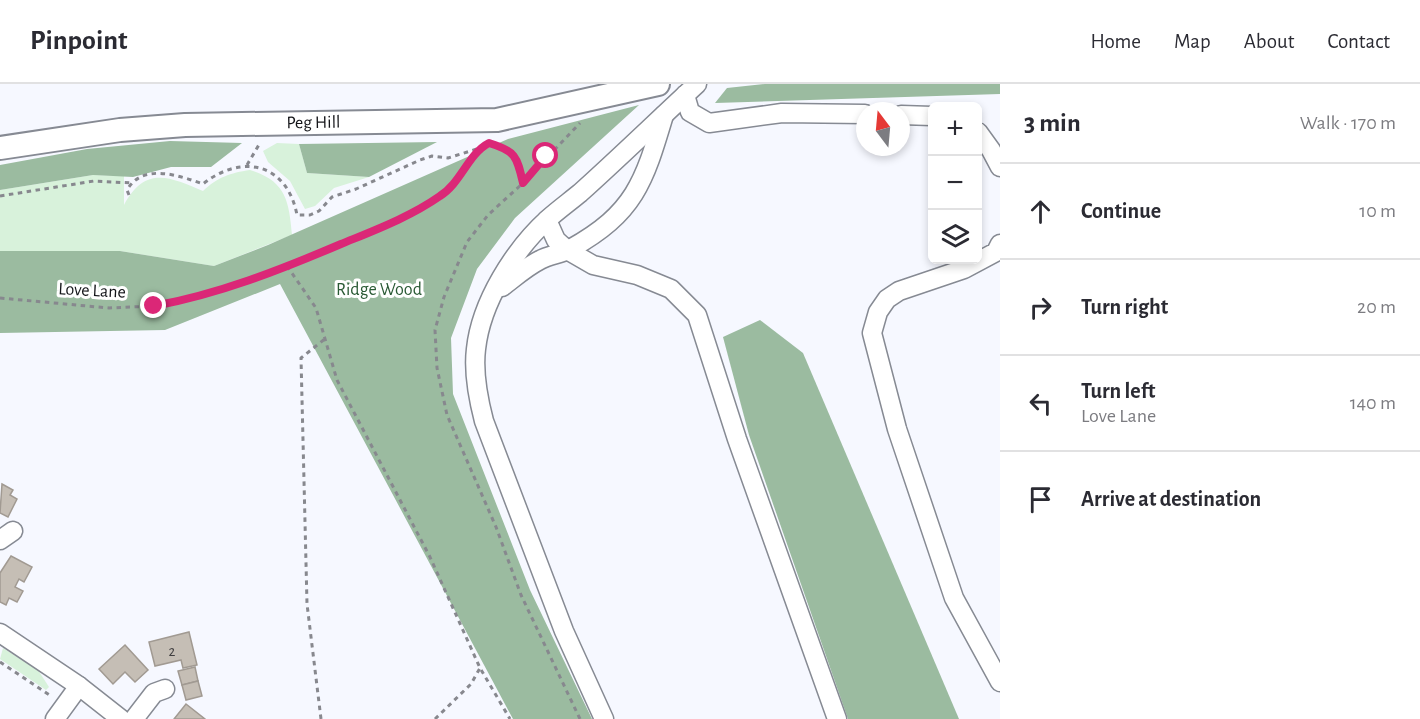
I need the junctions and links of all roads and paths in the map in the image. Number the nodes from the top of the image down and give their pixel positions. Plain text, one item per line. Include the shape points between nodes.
1 (658, 84) edge
2 (616, 90) edge
3 (691, 90) edge
4 (587, 101) junction
5 (856, 114) edge
6 (664, 115) junction
7 (910, 115) edge
8 (928, 116) edge
9 (492, 135) dead end
10 (982, 137) edge
11 (489, 143) junction
12 (0, 148) edge
13 (480, 148) junction
14 (1000, 167) edge
15 (132, 183) junction
16 (523, 183) junction
17 (129, 195) dead end
18 (0, 196) edge
19 (295, 206) junction
20 (290, 207) dead end
21 (547, 220) junction
22 (1000, 244) edge
23 (567, 250) junction
24 (287, 266) junction
25 (494, 294) junction
26 (0, 298) edge
27 (326, 338) junction
28 (0, 633) edge
29 (0, 662) edge
30 (480, 668) junction
31 (1000, 682) edge
32 (79, 686) junction
33 (165, 689) dead end
34 (60, 712) edge
35 (121, 719) edge
36 (134, 719) edge
37 (321, 719) edge
38 (435, 719) edge
39 (510, 719) edge
40 (580, 719) edge
41 (604, 719) edge
42 (837, 719) edge

1 - 2 main road, Peg Hill
2 - 4 main road, Peg Hill
3 - 5 street via 690,112 709,123 782,113
3 - 6 street
4 - 12 main road, Peg Hill via 521,116 471,122 185,125 120,130
4 - 16 path via 584,120
6 - 21 street
6 - 23 street via 648,172 626,208 600,232
7 - 8 street
9 - 11 path
10 - 14 street
11 - 13 path, Love Lane
11 - 16 path via 506,148 517,158
13 - 19 path via 448,158 432,156 420,160 332,197 309,215 297,215
13 - 24 path, Love Lane via 442,195 385,225
15 - 17 path
15 - 18 path via 94,181
15 - 19 path via 154,173 168,172 203,183 247,165 263,167 285,185
16 - 40 path via 467,242 435,330 437,368 447,415 521,595
19 - 20 path
21 - 23 street via 556,240
21 - 25 street via 519,250
22 - 31 street via 996,252 964,269 893,295 878,312 872,333 897,429 954,598
23 - 25 street via 540,260
23 - 42 street via 593,265 638,275 671,288 697,315
24 - 26 path, Love Lane via 189,300 154,306 109,308
24 - 27 path via 316,308
25 - 41 street via 476,350 483,421 564,631
27 - 30 path via 337,380 430,557
27 - 37 path via 301,358 307,604
28 - 32 street
29 - 34 path
30 - 38 path via 471,684
30 - 39 path
32 - 34 street
32 - 35 street
33 - 36 street via 154,693

